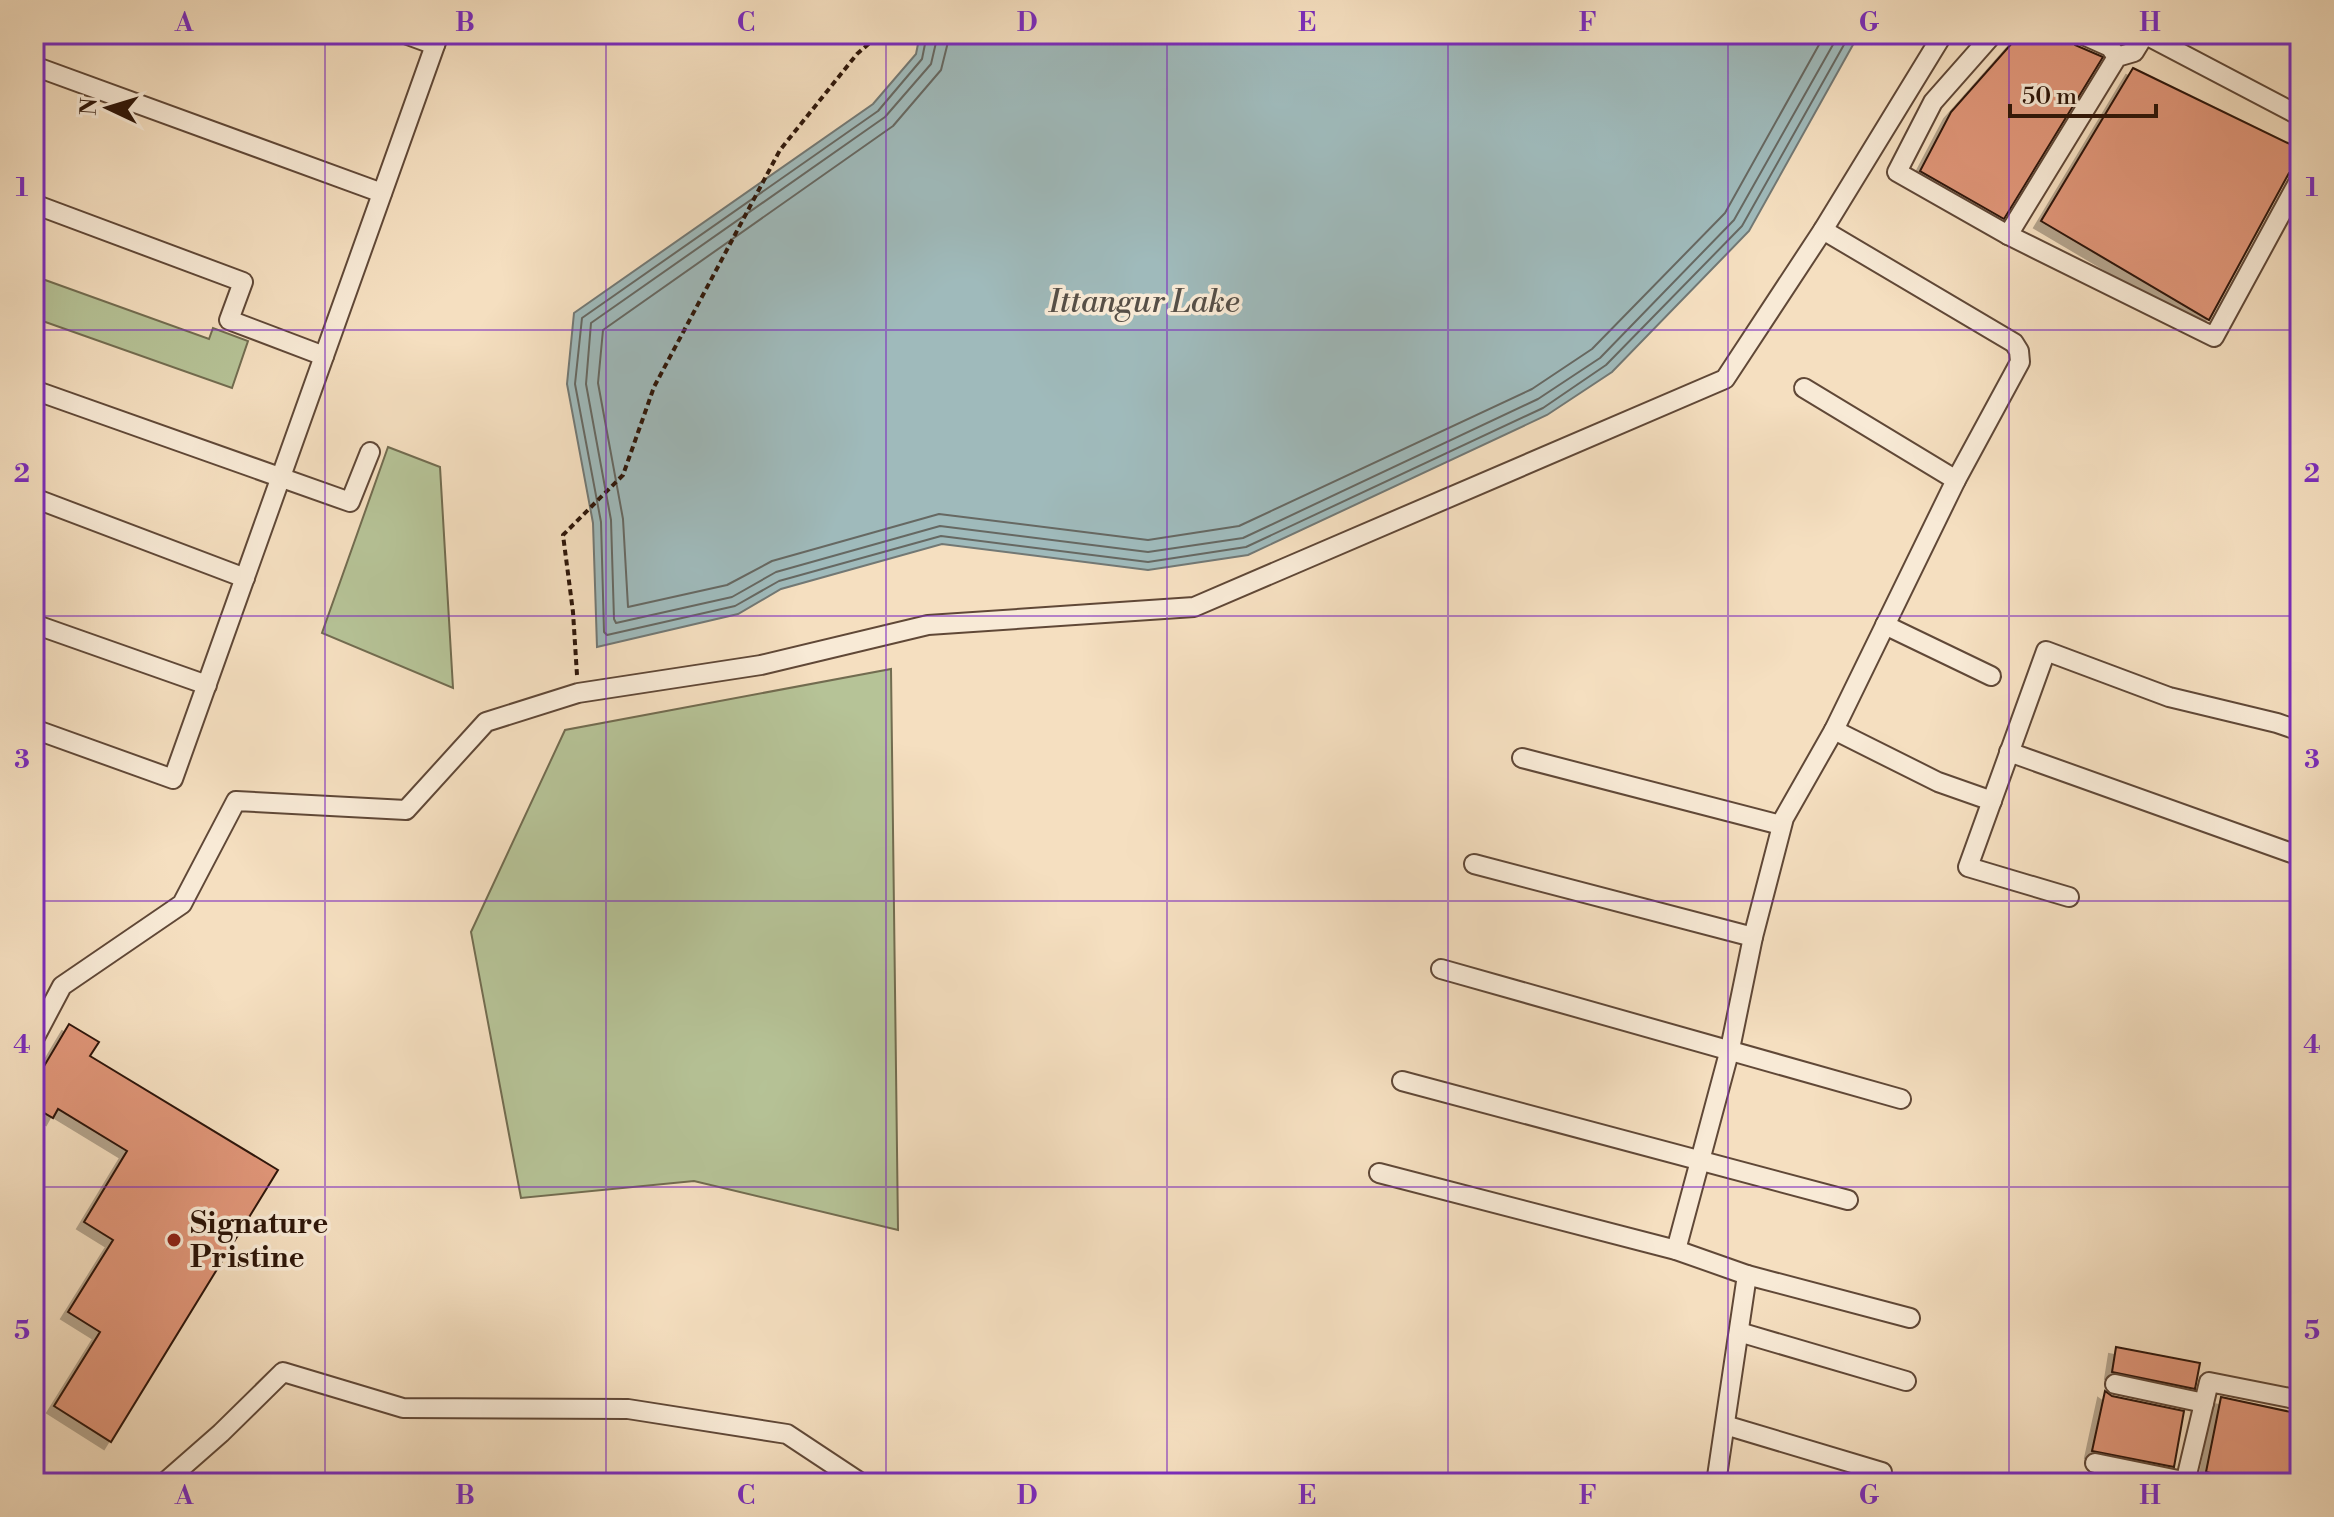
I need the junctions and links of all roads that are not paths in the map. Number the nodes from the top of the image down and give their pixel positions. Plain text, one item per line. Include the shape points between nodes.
1 (405, 34) edge
2 (1943, 34) edge
3 (1993, 34) edge
4 (2081, 34) edge
5 (2145, 34) edge
6 (437, 39) edge
7 (2117, 57) junction
8 (34, 66) edge
9 (2300, 116) edge
10 (2300, 179) edge
11 (382, 193) junction
12 (34, 204) edge
13 (1823, 230) junction
14 (2008, 235) junction
15 (324, 356) junction
16 (1804, 388) dead end
17 (34, 390) edge
18 (370, 452) dead end
19 (281, 477) junction
20 (1956, 480) junction
21 (34, 498) edge
22 (245, 578) junction
23 (34, 624) edge
24 (1885, 625) junction
25 (1991, 676) dead end
26 (207, 685) junction
27 (34, 729) edge
28 (1834, 730) junction
29 (2300, 731) edge
30 (2009, 752) junction
31 (1522, 758) dead end
32 (1992, 801) junction
33 (1781, 825) junction
34 (2300, 856) edge
35 (1474, 864) dead end
36 (2069, 897) dead end
37 (1753, 937) junction
38 (1441, 969) dead end
39 (34, 1039) edge
40 (1730, 1049) junction
41 (1402, 1081) dead end
42 (1901, 1099) dead end
43 (1702, 1161) junction
44 (1379, 1173) dead end
45 (1848, 1200) dead end
46 (1676, 1250) junction
47 (1747, 1275) junction
48 (1910, 1318) dead end
49 (1739, 1332) junction
50 (1906, 1381) dead end
51 (2115, 1384) dead end
52 (2300, 1400) edge
53 (2204, 1403) junction
54 (1725, 1425) junction
55 (2095, 1463) dead end
56 (1882, 1472) dead end
57 (2188, 1482) edge
58 (164, 1483) edge
59 (861, 1483) edge
60 (1716, 1483) edge

1 - 6 street
2 - 13 street
3 - 14 street via 1933,102 1897,172
4 - 7 street via 2110,47
5 - 7 street via 2134,52
5 - 9 street
6 - 11 street
7 - 14 street
8 - 11 street
10 - 14 street via 2214,337
11 - 15 street
12 - 15 street via 243,282 229,320
13 - 20 street via 2014,343 2019,351 2020,362
13 - 39 street via 1725,379 1194,607 928,625 761,665 578,693 486,722 406,810 236,801 182,904 62,986
15 - 19 street
16 - 20 street
17 - 19 street
18 - 19 street via 350,502
19 - 22 street
20 - 24 street
21 - 22 street
22 - 26 street
23 - 26 street
24 - 25 street
24 - 28 street
26 - 27 street via 173,779
28 - 32 street via 1938,782
28 - 33 street
29 - 30 street via 2169,697 2046,651
30 - 32 street
30 - 34 street
31 - 33 street
32 - 36 street via 1968,867
33 - 37 street
35 - 37 street
37 - 40 street
38 - 40 street
40 - 42 street
40 - 43 street
41 - 43 street
43 - 45 street
43 - 46 street
44 - 46 street
46 - 47 street
47 - 48 street
47 - 49 street
49 - 50 street
49 - 54 street
51 - 53 street
52 - 53 street via 2209,1382
53 - 57 street
54 - 56 street
54 - 60 street
55 - 57 street
58 - 59 street via 283,1372 403,1408 628,1409 787,1434

